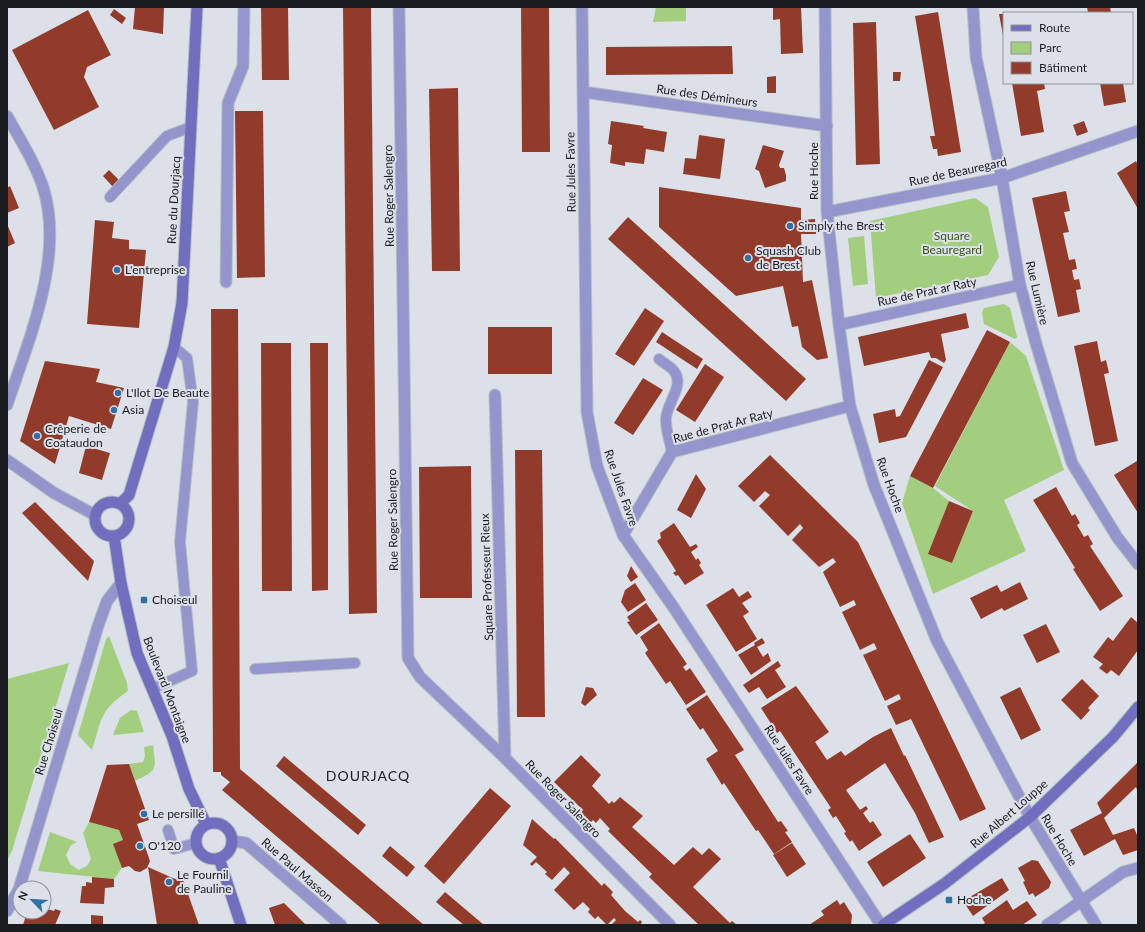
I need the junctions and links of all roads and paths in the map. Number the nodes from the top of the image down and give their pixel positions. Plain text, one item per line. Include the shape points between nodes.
1 (197, 7) edge
2 (244, 7) edge
3 (399, 7) edge
4 (582, 7) edge
5 (826, 7) edge
6 (973, 7) edge
7 (583, 92) junction
8 (7, 116) edge
9 (827, 126) junction
10 (191, 127) junction
11 (1138, 131) edge
12 (1002, 178) junction
13 (110, 197) dead end
14 (827, 212) junction
15 (226, 282) dead end
16 (1020, 285) junction
17 (839, 325) junction
18 (174, 347) junction
19 (659, 359) dead end
20 (495, 395) dead end
21 (7, 405) edge
22 (850, 406) junction
23 (672, 452) junction
24 (7, 460) edge
25 (120, 504) junction
26 (95, 515) junction
27 (623, 535) junction
28 (114, 536) junction
29 (1138, 564) edge
30 (121, 583) junction
31 (355, 663) dead end
32 (254, 669) dead end
33 (152, 689) junction
34 (1138, 707) edge
35 (505, 758) junction
36 (1030, 817) junction
37 (206, 824) junction
38 (168, 830) dead end
39 (232, 841) junction
40 (196, 843) junction
41 (218, 858) junction
42 (1138, 868) edge
43 (1080, 901) junction
44 (7, 911) edge
45 (241, 925) edge
46 (341, 925) edge
47 (670, 925) edge
48 (882, 925) edge
49 (1047, 925) edge
50 (1096, 925) edge

1 - 10 main road, Rue du Dourjacq
2 - 15 street via 243,66 228,104
3 - 35 street, Rue Roger Salengro via 408,658 420,677
4 - 7 street, Rue Jules Favre
5 - 9 street, Rue Hoche
6 - 12 street, Rue Lumière via 976,57
7 - 9 street, Rue des Démineurs
7 - 27 street, Rue Jules Favre via 587,412 597,466
8 - 21 street via 30,156 43,187 50,227 46,275 34,324
9 - 14 street, Rue Hoche
10 - 13 lane via 167,136
10 - 18 main road, Rue du Dourjacq via 182,303
11 - 12 street, Rue de Beauregard
12 - 14 street, Rue de Beauregard
12 - 16 street, Rue Lumière
14 - 17 street, Rue Hoche
16 - 17 street, Rue de Prat ar Raty
16 - 29 street, Rue Lumière via 1072,463 1117,538
17 - 22 street, Rue Hoche
18 - 25 main road, Rue du Dourjacq via 129,495
18 - 33 lane via 187,358 193,402 180,542 196,670
19 - 23 lane via 674,371 677,380 676,391 665,419
20 - 35 street, Square Professeur Rieux
22 - 23 street, Rue de Prat Ar Raty
22 - 36 street, Rue Hoche via 874,485 937,641
23 - 27 street, Rue de Prat Ar Raty
24 - 26 street via 54,493
25 - 26 main road via 110,502 101,506
25 - 28 main road via 126,509 128,523 125,529
26 - 28 main road via 95,523 99,530 105,535
27 - 48 street, Rue Jules Favre via 674,608
28 - 30 main road, Boulevard Montaigne
30 - 33 main road, Boulevard Montaigne via 138,653
30 - 44 street, Rue Choiseul via 107,601 100,620 19,889
31 - 32 lane
33 - 37 main road, Boulevard Montaigne via 172,736 189,789
34 - 36 main road, Rue Albert Louppe via 1113,737
35 - 47 street, Rue Roger Salengro
36 - 43 street, Rue Hoche
36 - 48 main road, Rue Albert Louppe via 944,884
37 - 39 main road via 217,823 226,827 230,831
37 - 40 main road via 198,832
38 - 40 lane via 174,849
39 - 41 main road via 228,852
39 - 46 street, Rue Paul Masson via 246,843
40 - 41 main road via 198,849 207,857
41 - 45 main road
42 - 43 street via 1123,872
43 - 49 street
43 - 50 street, Rue Hoche

